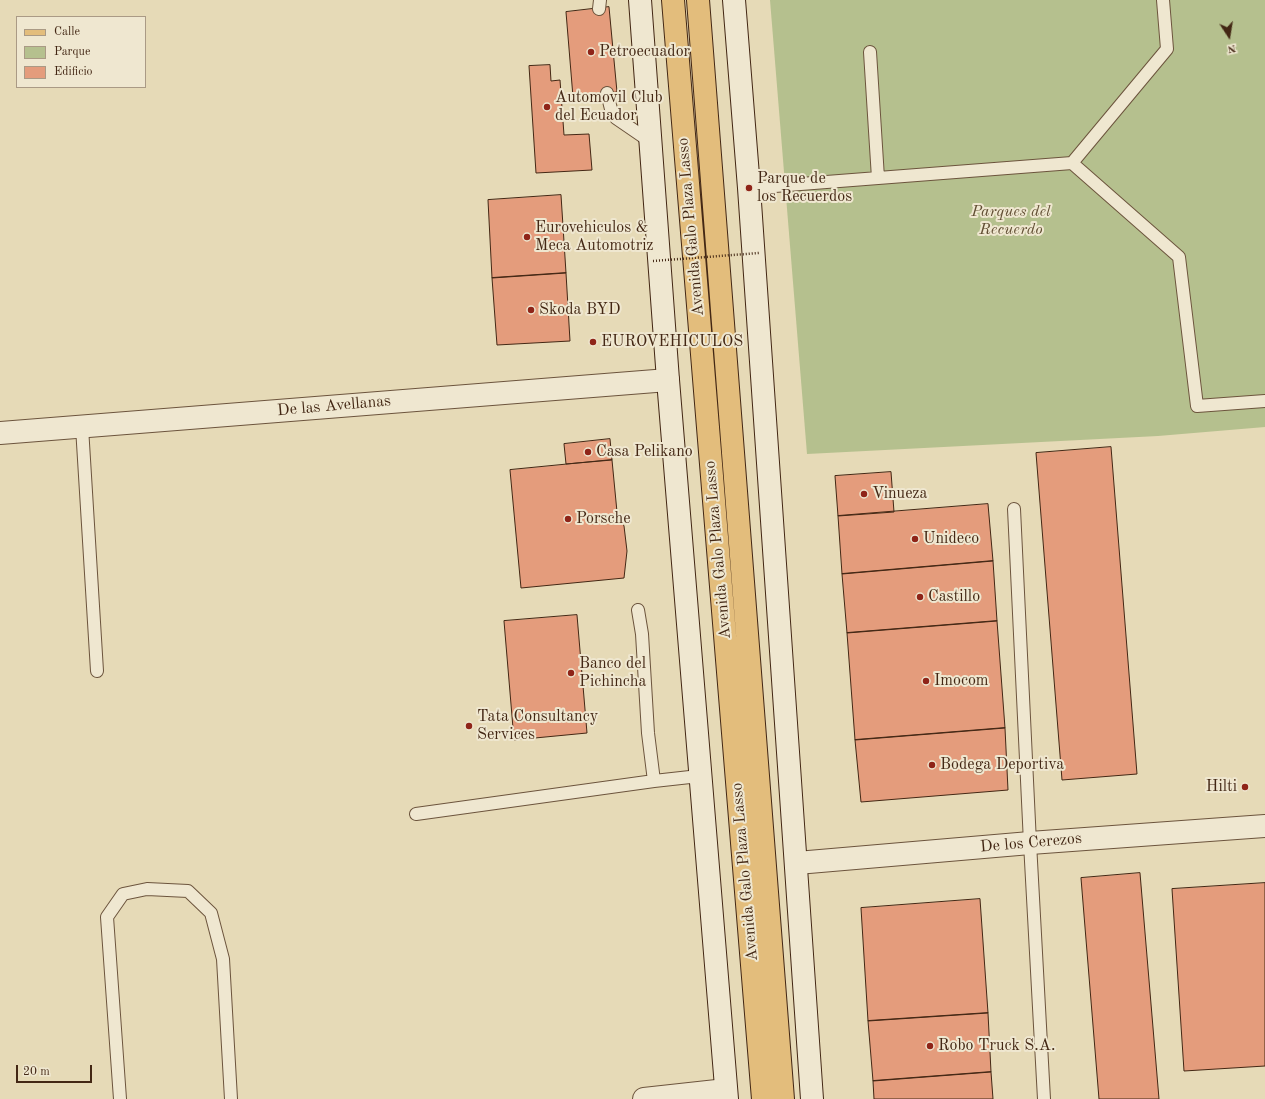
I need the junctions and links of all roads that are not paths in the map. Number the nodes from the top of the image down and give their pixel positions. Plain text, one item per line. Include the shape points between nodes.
1 (640, 0) edge
2 (673, 0) edge
3 (698, 0) edge
4 (734, 0) edge
5 (1163, 0) edge
6 (870, 52) dead end
7 (607, 93) dead end
8 (651, 142) junction
9 (1072, 163) junction
10 (878, 178) junction
11 (749, 188) junction
12 (668, 380) junction
13 (1265, 401) edge
14 (82, 427) junction
15 (0, 433) edge
16 (1014, 509) dead end
17 (638, 610) dead end
18 (97, 671) dead end
19 (700, 779) junction
20 (654, 781) junction
21 (416, 814) dead end
22 (1265, 826) edge
23 (1030, 843) junction
24 (797, 863) junction
25 (726, 1094) edge
26 (120, 1099) edge
27 (231, 1099) edge
28 (644, 1099) edge
29 (763, 1099) edge
30 (782, 1099) edge
31 (812, 1099) edge
32 (1044, 1099) edge

1 - 8 main road, Avenida Galo Plaza Lasso
2 - 29 main road, Avenida Galo Plaza Lasso
3 - 30 main road, Avenida Galo Plaza Lasso
4 - 11 main road
5 - 9 lane via 1167,50
6 - 10 lane
7 - 8 lane via 612,113 616,118
8 - 12 main road, Avenida Galo Plaza Lasso
9 - 10 lane
9 - 13 lane via 1179,257 1197,406
10 - 11 lane
11 - 24 main road
12 - 14 main road, De las Avellanas
12 - 19 main road, Avenida Galo Plaza Lasso
14 - 15 main road, De las Avellanas
14 - 18 lane
16 - 23 lane
17 - 20 lane
19 - 20 lane via 690,777
19 - 25 main road, Avenida Galo Plaza Lasso
20 - 21 lane
22 - 23 main road, De los Cerezos
23 - 24 main road, De los Cerezos
23 - 32 lane
24 - 31 main road
25 - 28 main road
26 - 27 lane via 107,917 123,894 147,889 188,891 212,913 222,959

